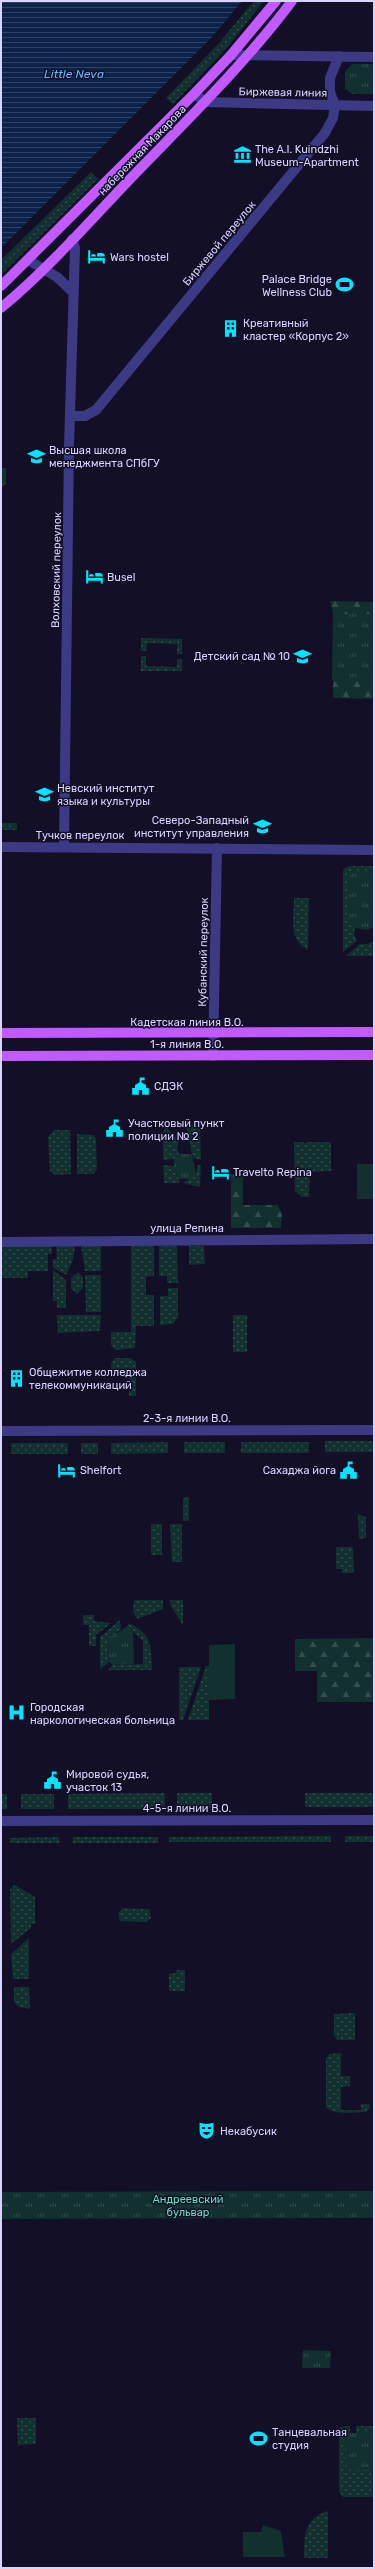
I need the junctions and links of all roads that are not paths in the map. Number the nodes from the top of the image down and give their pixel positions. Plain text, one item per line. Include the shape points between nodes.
1 (276, 1) edge
2 (292, 1) edge
3 (231, 55) junction
4 (248, 56) junction
5 (339, 56) junction
6 (374, 57) edge
7 (195, 93) junction
8 (204, 102) junction
9 (335, 105) junction
10 (374, 106) edge
11 (72, 239) junction
12 (28, 260) junction
13 (43, 268) junction
14 (1, 286) edge
15 (74, 293) junction
16 (1, 308) edge
17 (70, 416) junction
18 (1, 847) edge
19 (64, 847) junction
20 (217, 848) junction
21 (374, 850) edge
22 (374, 1032) edge
23 (1, 1033) edge
24 (214, 1034) junction
25 (374, 1055) edge
26 (1, 1056) edge
27 (213, 1056) junction
28 (374, 1239) edge
29 (1, 1242) edge
30 (374, 1430) edge
31 (1, 1431) edge
32 (374, 1820) edge
33 (1, 1821) edge

1 - 3 main road, набережная Макарова
2 - 4 main road, набережная Макарова
3 - 4 street
3 - 7 main road, набережная Макарова
4 - 5 street
4 - 8 main road, набережная Макарова
5 - 6 street
5 - 9 street via 330,78 330,92
7 - 8 street
7 - 12 main road, набережная Макарова
8 - 9 street, Биржевая линия
8 - 11 main road, набережная Макарова
9 - 10 street, Биржевая линия
9 - 17 street, Биржевой переулок via 333,118 325,133 96,410 85,416
11 - 13 main road, набережная Макарова
11 - 15 street, Волховский переулок via 75,248
12 - 13 street
12 - 14 main road, набережная Макарова
13 - 15 street
13 - 16 main road, набережная Макарова
15 - 17 street, Волховский переулок
17 - 19 street, Волховский переулок
18 - 19 street, Тучков переулок
19 - 20 street, Тучков переулок
20 - 21 street, Тучков переулок
20 - 24 street, Кубанский переулок
22 - 24 main road, Кадетская линия В.О.
23 - 24 main road, Кадетская линия В.О.
24 - 27 street, Кубанский переулок
25 - 27 main road, 1-я линия В.О.
26 - 27 main road, 1-я линия В.О.
28 - 29 street, улица Репина
30 - 31 street, 2-3-я линии В.О.
32 - 33 street, 4-5-я линии В.О.

